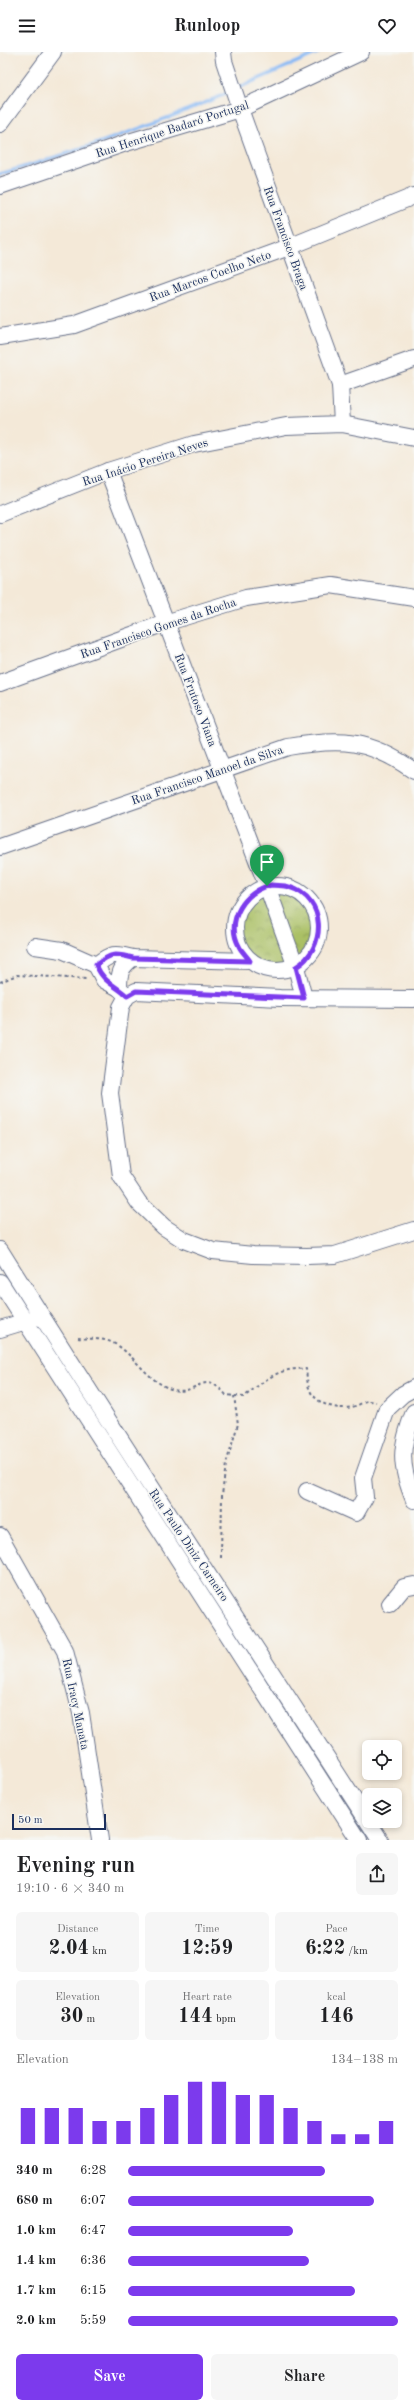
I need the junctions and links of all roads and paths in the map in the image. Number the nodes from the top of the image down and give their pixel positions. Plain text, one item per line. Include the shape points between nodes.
1 (53, 52) edge
2 (361, 52) edge
3 (223, 57) edge
4 (239, 106) junction
5 (0, 124) edge
6 (0, 186) edge
7 (414, 196) edge
8 (289, 247) junction
9 (0, 337) edge
10 (414, 359) edge
11 (340, 385) junction
12 (342, 424) junction
13 (414, 438) edge
14 (108, 471) junction
15 (0, 514) edge
16 (414, 598) edge
17 (165, 623) junction
18 (0, 683) edge
19 (223, 770) junction
20 (414, 771) edge
21 (0, 847) edge
22 (267, 886) junction
23 (35, 946) dead end
24 (133, 958) junction
25 (250, 961) junction
26 (96, 965) junction
27 (296, 967) junction
28 (104, 980) junction
29 (0, 982) edge
30 (123, 992) junction
31 (304, 998) junction
32 (414, 1000) edge
33 (414, 1230) edge
34 (0, 1250) edge
35 (0, 1282) edge
36 (41, 1316) junction
37 (24, 1321) junction
38 (0, 1329) edge
39 (78, 1338) dead end
40 (414, 1388) edge
41 (234, 1396) junction
42 (387, 1409) junction
43 (414, 1412) edge
44 (307, 1491) dead end
45 (414, 1500) edge
46 (162, 1506) junction
47 (147, 1514) junction
48 (0, 1536) edge
49 (221, 1558) dead end
50 (414, 1585) edge
51 (390, 1604) dead end
52 (100, 1840) edge
53 (359, 1840) edge
54 (380, 1840) edge

1 - 5 street
2 - 4 street, Rua Henrique Badaró Portugal
3 - 4 street, Rua Francisco Braga
4 - 6 street, Rua Henrique Badaró Portugal
4 - 8 street, Rua Francisco Braga
7 - 8 street, Rua Marcos Coelho Neto
8 - 9 street, Rua Marcos Coelho Neto via 74,325
8 - 11 street, Rua Francisco Braga
10 - 11 street
11 - 12 street, Rua Francisco Braga
12 - 13 street, Rua Inácio Pereira Neves
12 - 14 street, Rua Inácio Pereira Neves via 286,426 217,439
14 - 15 street, Rua Inácio Pereira Neves
14 - 17 street, Rua Frutoso Viana
16 - 17 street, Rua Francisco Gomes da Rocha via 331,585 246,598
17 - 18 street, Rua Francisco Gomes da Rocha
17 - 19 street, Rua Frutoso Viana
19 - 20 street, Rua Francisco Manoel da Silva via 288,747 344,741 393,756
19 - 21 street, Rua Francisco Manoel da Silva
19 - 22 street, Rua Frutoso Viana
22 - 25 street via 252,892 239,907 234,926 238,945
22 - 27 street, Rua Frutoso Viana
22 - 27 street via 290,887 306,897 317,913 318,941 309,957
23 - 26 street via 62,950
24 - 25 street
24 - 26 street via 116,954
24 - 30 street via 119,972
25 - 27 street via 280,971
26 - 28 street
27 - 31 street, Rua Frutoso Viana
28 - 29 path via 16,975
28 - 30 street
30 - 31 street
30 - 33 street via 110,1093 120,1176 139,1203 164,1227 184,1240 213,1251 307,1256 335,1255
31 - 32 street
34 - 36 street, Rua Paulo Diniz Carneiro
35 - 37 street, Rua Paulo Diniz Carneiro
36 - 37 street
36 - 46 street, Rua Paulo Diniz Carneiro
37 - 38 street
37 - 47 street, Rua Paulo Diniz Carneiro
39 - 41 path via 111,1342 153,1379 174,1390 182,1391 213,1383 226,1395
40 - 42 street via 403,1394
41 - 42 path via 244,1397 270,1377 291,1368 306,1369 312,1394 323,1403 337,1408 352,1407 366,1400
41 - 49 path via 238,1424 226,1464 220,1514
42 - 44 street via 363,1478 365,1497 356,1513
43 - 45 street via 404,1444 403,1475
46 - 47 street
46 - 54 street, Rua Paulo Diniz Carneiro via 226,1600
47 - 53 street, Rua Paulo Diniz Carneiro
48 - 52 street, Rua Iracy Manata via 65,1651 81,1713
50 - 51 street via 404,1587

